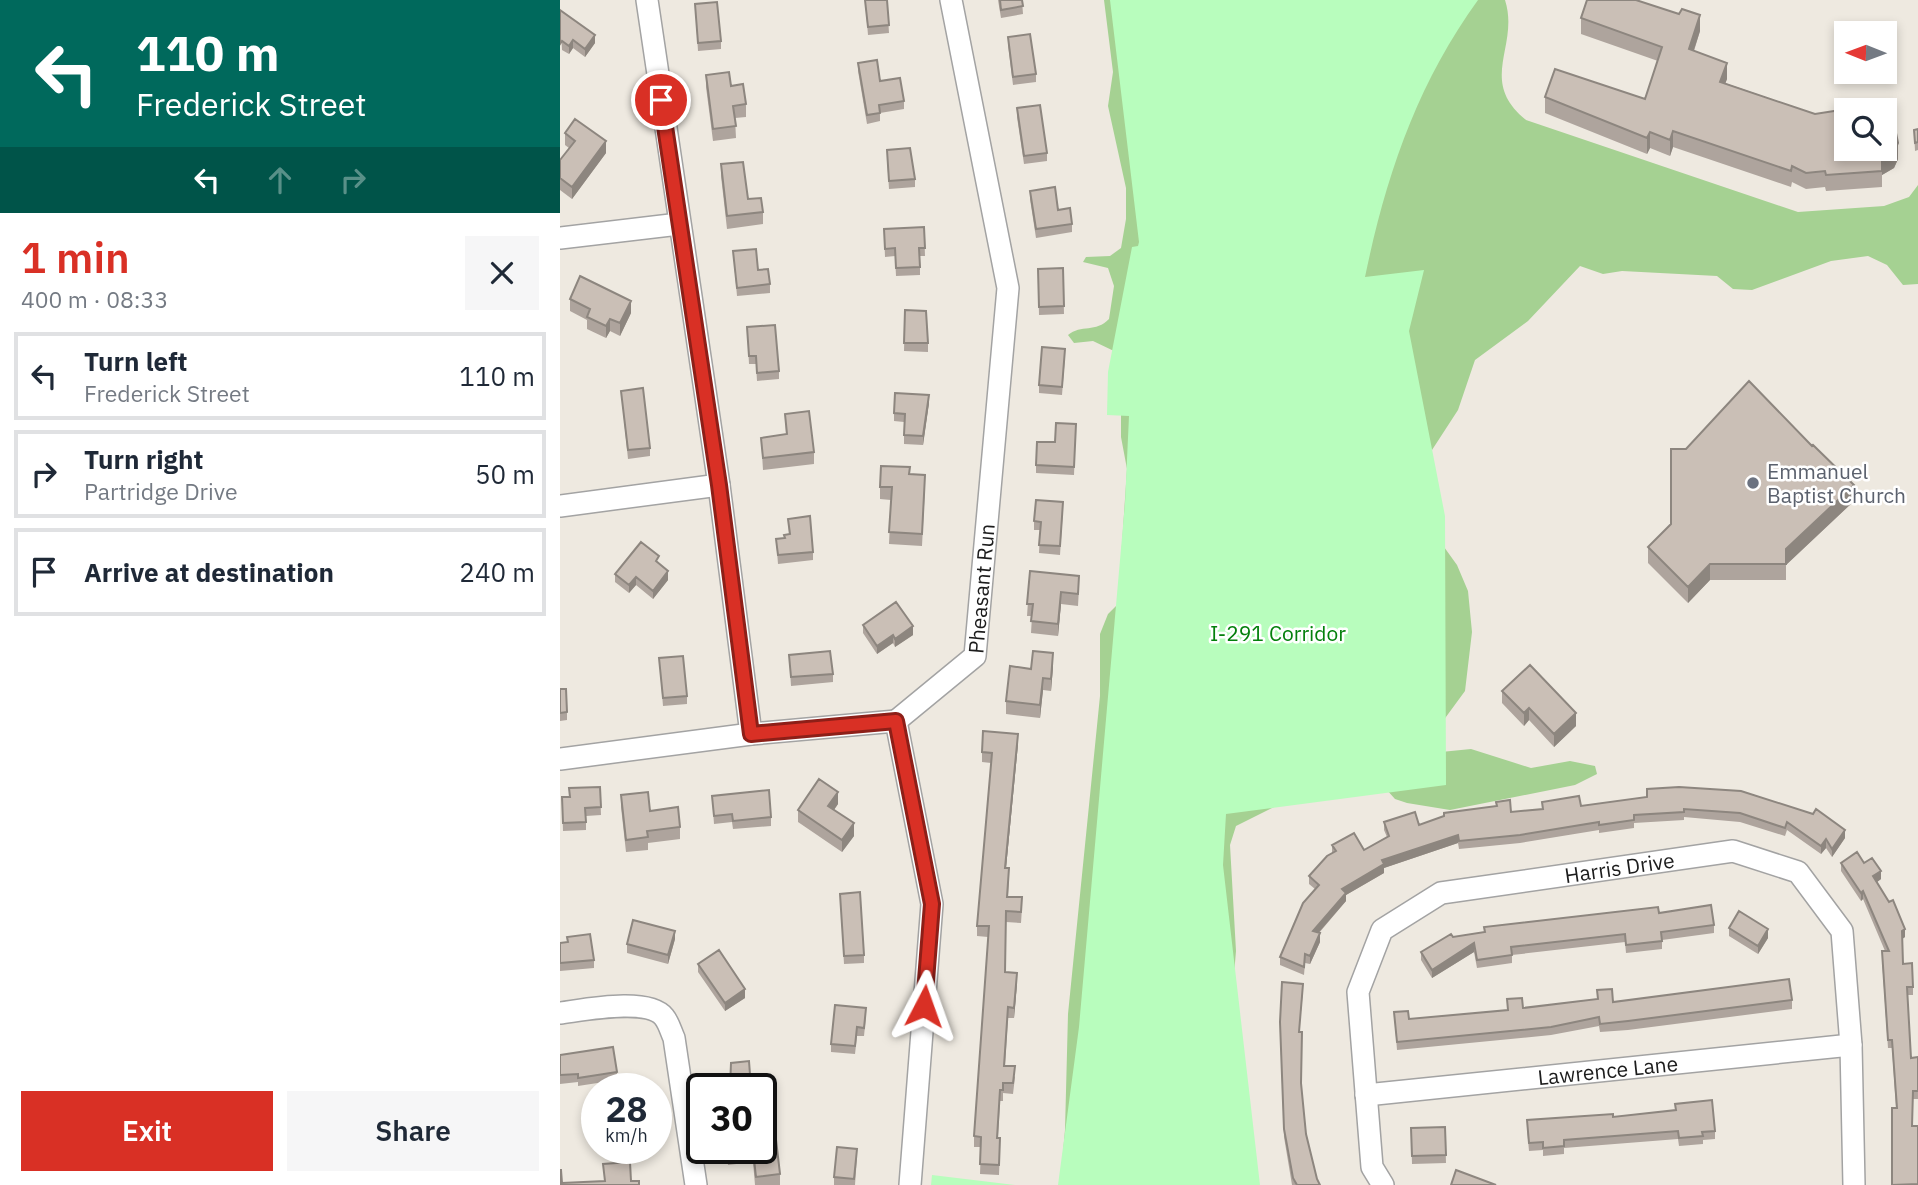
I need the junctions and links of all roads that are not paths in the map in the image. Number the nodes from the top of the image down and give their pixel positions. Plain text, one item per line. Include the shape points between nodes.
1 (647, 0) edge
2 (951, 0) edge
3 (679, 224) junction
4 (560, 238) edge
5 (719, 485) junction
6 (560, 506) edge
7 (896, 721) junction
8 (751, 734) junction
9 (560, 759) edge
10 (560, 1013) edge
11 (1852, 1045) junction
12 (1366, 1095) junction
13 (696, 1185) edge
14 (910, 1185) edge
15 (1383, 1185) edge
16 (1854, 1185) edge

1 - 3 street
2 - 7 street, Pheasant Run via 1008,288 975,656
3 - 4 street
3 - 5 street
5 - 6 street
5 - 8 street
7 - 8 street
7 - 14 street via 932,904
8 - 9 street
10 - 13 street via 622,1006 650,1009 664,1016 674,1038
11 - 12 street, Lawrence Lane
11 - 12 street, Harris Drive via 1842,931 1798,872 1733,851 1441,893 1382,930 1358,992
11 - 16 street, Harris Drive
12 - 15 street, Harris Drive via 1372,1167

